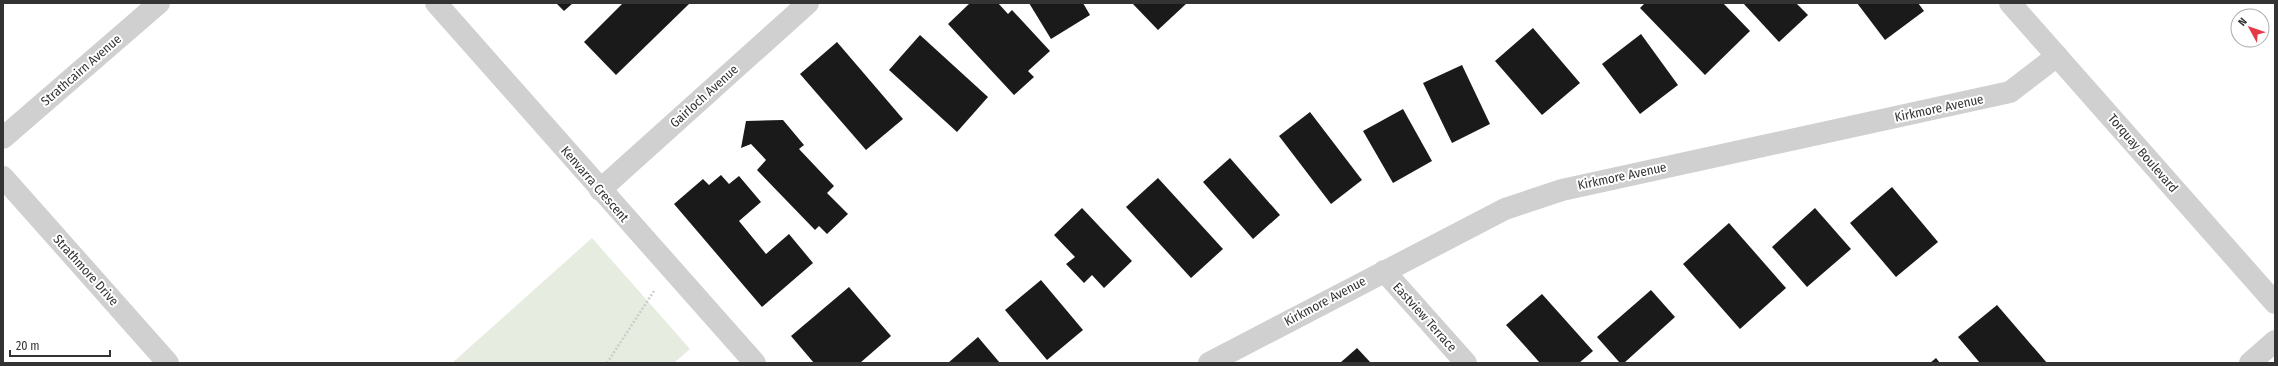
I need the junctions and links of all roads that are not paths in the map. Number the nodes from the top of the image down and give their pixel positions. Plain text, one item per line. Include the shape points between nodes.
1 (159, 3) edge
2 (436, 3) edge
3 (808, 3) edge
4 (2010, 3) edge
5 (2057, 56) junction
6 (3, 138) edge
7 (3, 177) edge
8 (600, 190) junction
9 (1384, 271) junction
10 (2275, 303) edge
11 (2275, 341) edge
12 (168, 363) edge
13 (755, 363) edge
14 (1209, 363) edge
15 (1466, 363) edge
16 (2250, 363) edge

1 - 6 street, Strathcairn Avenue
2 - 8 street, Kenvarra Crescent
3 - 8 street, Gairloch Avenue
4 - 5 street, Torquay Boulevard
5 - 9 street, Kirkmore Avenue via 2010,92 1562,190 1505,209
5 - 10 street, Torquay Boulevard
7 - 12 street, Strathmore Drive
8 - 13 street, Kenvarra Crescent
9 - 14 street, Kirkmore Avenue
9 - 15 street, Eastview Terrace
11 - 16 street

